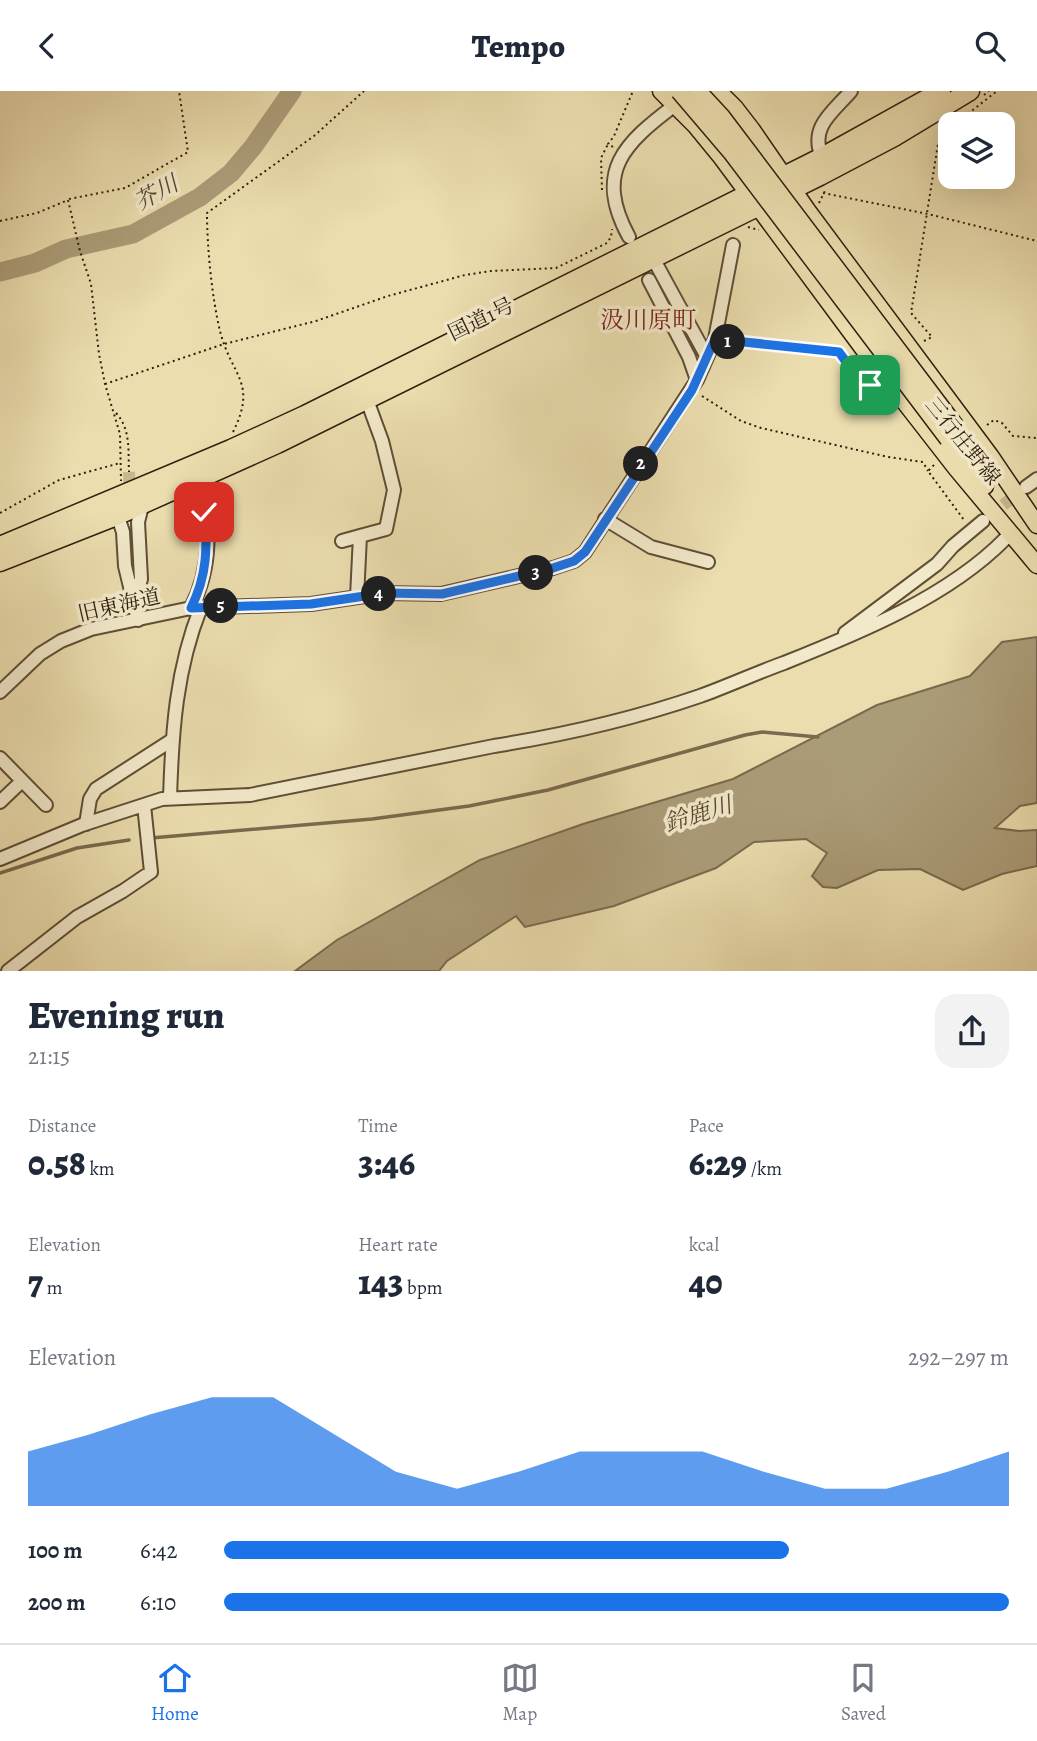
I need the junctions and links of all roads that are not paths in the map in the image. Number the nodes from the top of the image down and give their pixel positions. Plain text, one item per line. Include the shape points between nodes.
1 (661, 91) edge
2 (698, 91) edge
3 (718, 91) edge
4 (851, 91) edge
5 (941, 91) edge
6 (677, 98) edge
7 (978, 98) edge
8 (822, 157) junction
9 (770, 191) junction
10 (629, 237) dead end
11 (733, 245) dead end
12 (654, 260) junction
13 (649, 280) dead end
14 (707, 357) junction
15 (695, 385) junction
16 (366, 400) junction
17 (953, 434) junction
18 (1037, 479) edge
19 (193, 483) junction
20 (1026, 487) tunnel mouth
21 (142, 506) junction
22 (114, 517) junction
23 (605, 519) junction
24 (983, 521) tunnel mouth
25 (1037, 526) edge
26 (1009, 530) junction
27 (1037, 531) edge
28 (360, 536) junction
29 (342, 541) dead end
30 (132, 545) tunnel mouth
31 (0, 546) edge
32 (1037, 554) edge
33 (0, 562) edge
34 (708, 562) dead end
35 (1037, 565) edge
36 (357, 597) junction
37 (135, 600) junction
38 (196, 608) junction
39 (138, 620) junction
40 (840, 641) junction
41 (0, 692) edge
42 (172, 740) junction
43 (0, 758) edge
44 (22, 781) junction
45 (170, 798) junction
46 (0, 802) edge
47 (46, 805) dead end
48 (144, 806) junction
49 (86, 824) junction
50 (0, 859) edge
51 (8, 971) edge

1 - 6 main road
2 - 9 main road, bridge via 722,117
3 - 9 main road via 736,108
4 - 8 street via 821,125 817,139
5 - 8 highway, 国道1号
6 - 9 main road, bridge via 710,125
6 - 10 street via 622,154 610,199
7 - 9 highway, 国道1号
8 - 9 highway, 国道1号
9 - 12 highway, 国道1号
9 - 17 main road, 三行庄野線, bridge
9 - 25 main road, 三行庄野線 via 807,210
9 - 26 main road, 三行庄野線 via 956,468
9 - 31 highway, 国道1号 via 231,449
11 - 14 street, 旧東海道 via 715,339
12 - 14 street
12 - 16 highway, 国道1号
13 - 15 street via 689,357
14 - 15 street, 旧東海道
15 - 23 street, 旧東海道
16 - 19 highway, 国道1号
16 - 28 street via 394,490 386,529
17 - 26 main road, 三行庄野線
17 - 27 main road, 三行庄野線
18 - 20 street
19 - 21 highway, 国道1号
19 - 38 street via 204,512 207,560
21 - 22 highway, 国道1号
21 - 37 street via 138,523 141,579
22 - 33 highway, 国道1号
22 - 37 street via 123,532 125,566
23 - 34 street via 651,547
23 - 36 street, 旧東海道 via 585,552 553,568 442,594
24 - 40 street
26 - 32 main road, 三行庄野線
26 - 35 main road, 三行庄野線
26 - 40 street via 991,554 935,591
28 - 29 street
28 - 36 street
30 - 37 street
36 - 38 street, 旧東海道 via 311,604
37 - 39 street
38 - 39 street, 旧東海道
38 - 42 street via 180,673
39 - 41 street, 旧東海道 via 61,641
40 - 45 street via 634,717 250,796
42 - 45 street
42 - 49 street via 96,789
43 - 44 street
44 - 46 street
44 - 47 street
45 - 48 street
48 - 49 street
48 - 51 street via 151,872 77,917
49 - 50 street

